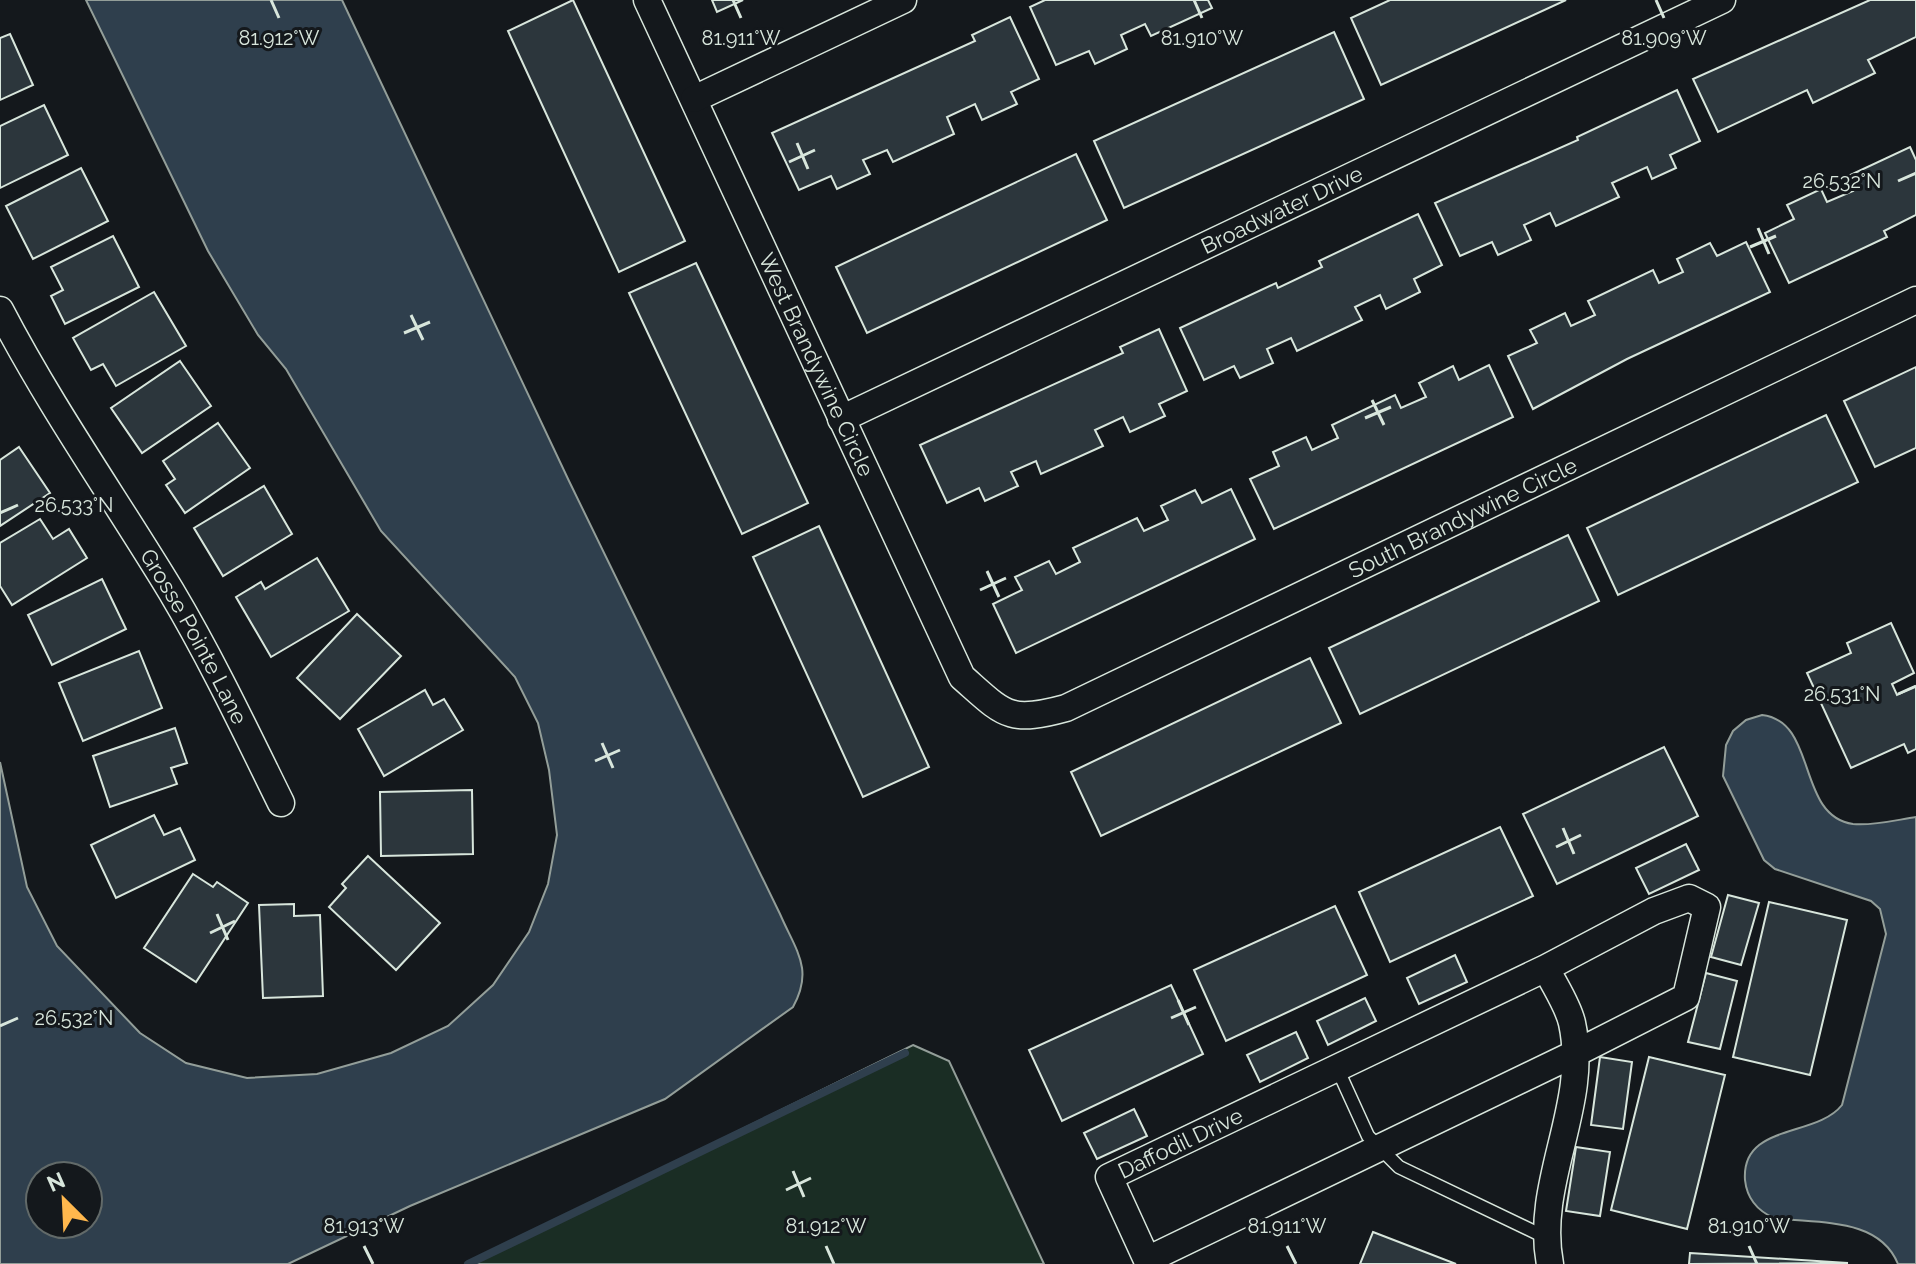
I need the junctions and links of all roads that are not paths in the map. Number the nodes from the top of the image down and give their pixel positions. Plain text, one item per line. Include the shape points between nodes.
1 (647, 0) edge
2 (903, 0) edge
3 (1722, 0) edge
4 (694, 99) junction
5 (1916, 300) edge
6 (0, 310) edge
7 (841, 419) junction
8 (1004, 714) joint
9 (281, 803) dead end
10 (1546, 968) junction
11 (1574, 1054) junction
12 (1337, 1068) junction
13 (1380, 1149) junction
14 (1545, 1237) junction
15 (1550, 1264) edge

1 - 4 street, West Brandywine Circle
2 - 4 street
3 - 7 street, Broadwater Drive
4 - 7 street, West Brandywine Circle
5 - 8 street, South Brandywine Circle via 1066,708 1035,717
6 - 9 street, Grosse Pointe Lane via 76,443 179,605
7 - 8 street, West Brandywine Circle via 962,677
10 - 11 street via 1572,1022
10 - 11 street, Daffodil Drive via 1654,911 1689,898 1707,907 1686,997
10 - 12 street, Daffodil Drive
11 - 13 street, Daffodil Drive
11 - 14 street via 1576,1076 1549,1189
12 - 13 lane via 1368,1136
12 - 13 street, Daffodil Drive via 1109,1177 1147,1260
13 - 14 lane via 1399,1167
14 - 15 street

